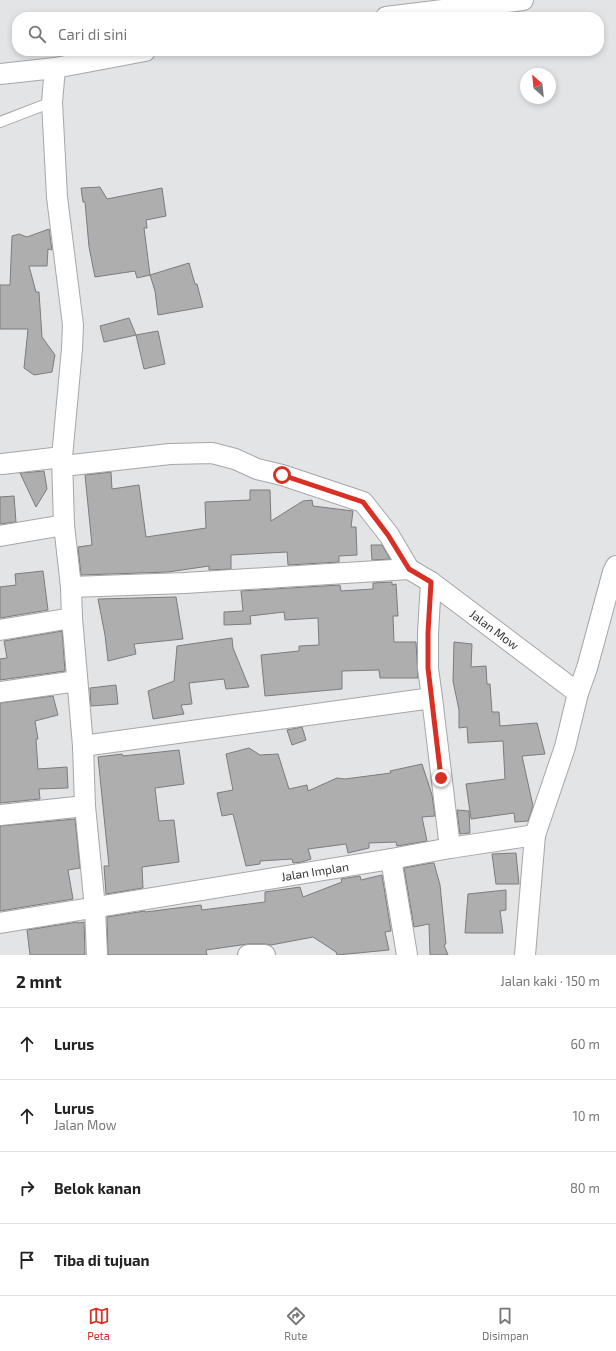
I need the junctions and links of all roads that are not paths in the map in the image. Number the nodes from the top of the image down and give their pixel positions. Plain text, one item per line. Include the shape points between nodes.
1 (523, 0) edge
2 (426, 12) edge
3 (119, 56) edge
4 (55, 68) junction
5 (0, 74) edge
6 (52, 102) junction
7 (0, 122) edge
8 (62, 461) junction
9 (2, 464) dead end
10 (64, 525) junction
11 (0, 536) edge
12 (616, 566) edge
13 (409, 569) junction
14 (431, 582) junction
15 (71, 587) junction
16 (72, 618) junction
17 (0, 630) edge
18 (78, 681) junction
19 (582, 681) junction
20 (0, 692) edge
21 (432, 698) junction
22 (83, 746) junction
23 (85, 806) junction
24 (0, 815) edge
25 (535, 835) junction
26 (450, 848) junction
27 (391, 859) junction
28 (95, 908) junction
29 (0, 923) edge
30 (97, 955) edge
31 (248, 955) edge
32 (265, 955) edge
33 (407, 955) edge
34 (525, 955) edge

1 - 2 street
3 - 4 street
4 - 5 street
4 - 6 street
6 - 7 lane
6 - 8 street via 57,198 73,325
8 - 9 street
8 - 10 street
8 - 13 street via 212,453 235,459 257,469 363,502
10 - 11 street
10 - 15 street
12 - 19 street
13 - 14 street, Jalan Mow
13 - 15 street via 185,583
14 - 19 street, Jalan Mow
14 - 21 street via 428,668
15 - 16 street
16 - 17 street
16 - 18 street
18 - 20 street
18 - 22 street
19 - 25 street via 565,747
21 - 22 street
21 - 26 street
22 - 23 street
23 - 24 street
23 - 28 street
25 - 26 street, Jalan Implan
25 - 34 street
26 - 27 street, Jalan Implan
27 - 28 street, Jalan Implan
27 - 33 street
28 - 29 street, Jalan Implan
28 - 30 street
31 - 32 street

